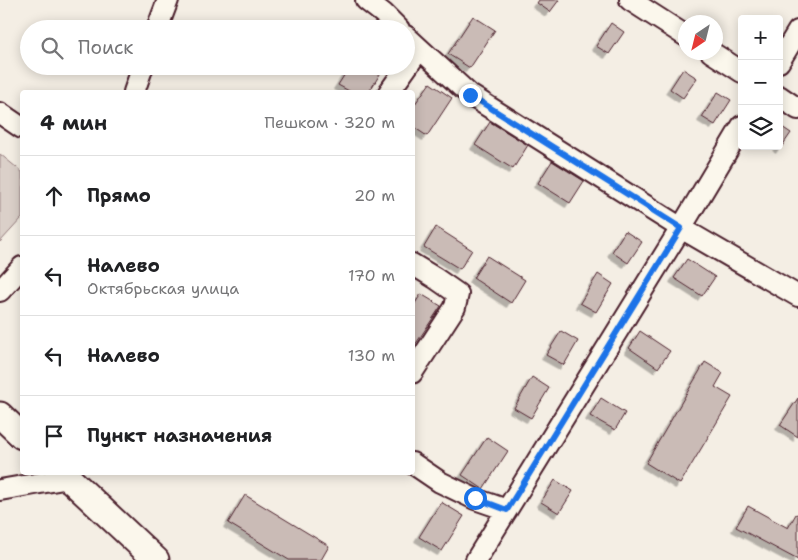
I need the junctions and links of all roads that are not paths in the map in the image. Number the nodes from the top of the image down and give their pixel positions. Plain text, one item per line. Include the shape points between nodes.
1 (168, 0) edge
2 (366, 0) edge
3 (630, 0) edge
4 (160, 20) edge
5 (390, 20) edge
6 (798, 30) edge
7 (678, 31) edge
8 (415, 45) edge
9 (723, 60) edge
10 (780, 60) edge
11 (738, 69) edge
12 (141, 75) edge
13 (397, 75) edge
14 (138, 90) edge
15 (390, 90) edge
16 (783, 99) edge
17 (798, 108) edge
18 (0, 113) edge
19 (20, 127) edge
20 (738, 133) edge
21 (681, 228) junction
22 (415, 266) edge
23 (20, 269) edge
24 (0, 291) edge
25 (798, 296) edge
26 (415, 368) edge
27 (0, 415) edge
28 (20, 434) edge
29 (415, 465) edge
30 (66, 476) edge
31 (0, 490) edge
32 (507, 510) junction
33 (156, 560) edge
34 (476, 560) edge

1 - 4 street
2 - 5 street
3 - 7 street
6 - 10 street
8 - 21 street via 470,95
9 - 11 street
12 - 14 street
13 - 15 street
16 - 17 street
18 - 19 street
20 - 21 street
21 - 25 street
21 - 32 street
22 - 26 street via 458,294 455,307
23 - 24 street
27 - 28 main road
29 - 32 street via 440,482
30 - 31 street
30 - 33 main road
32 - 34 street

